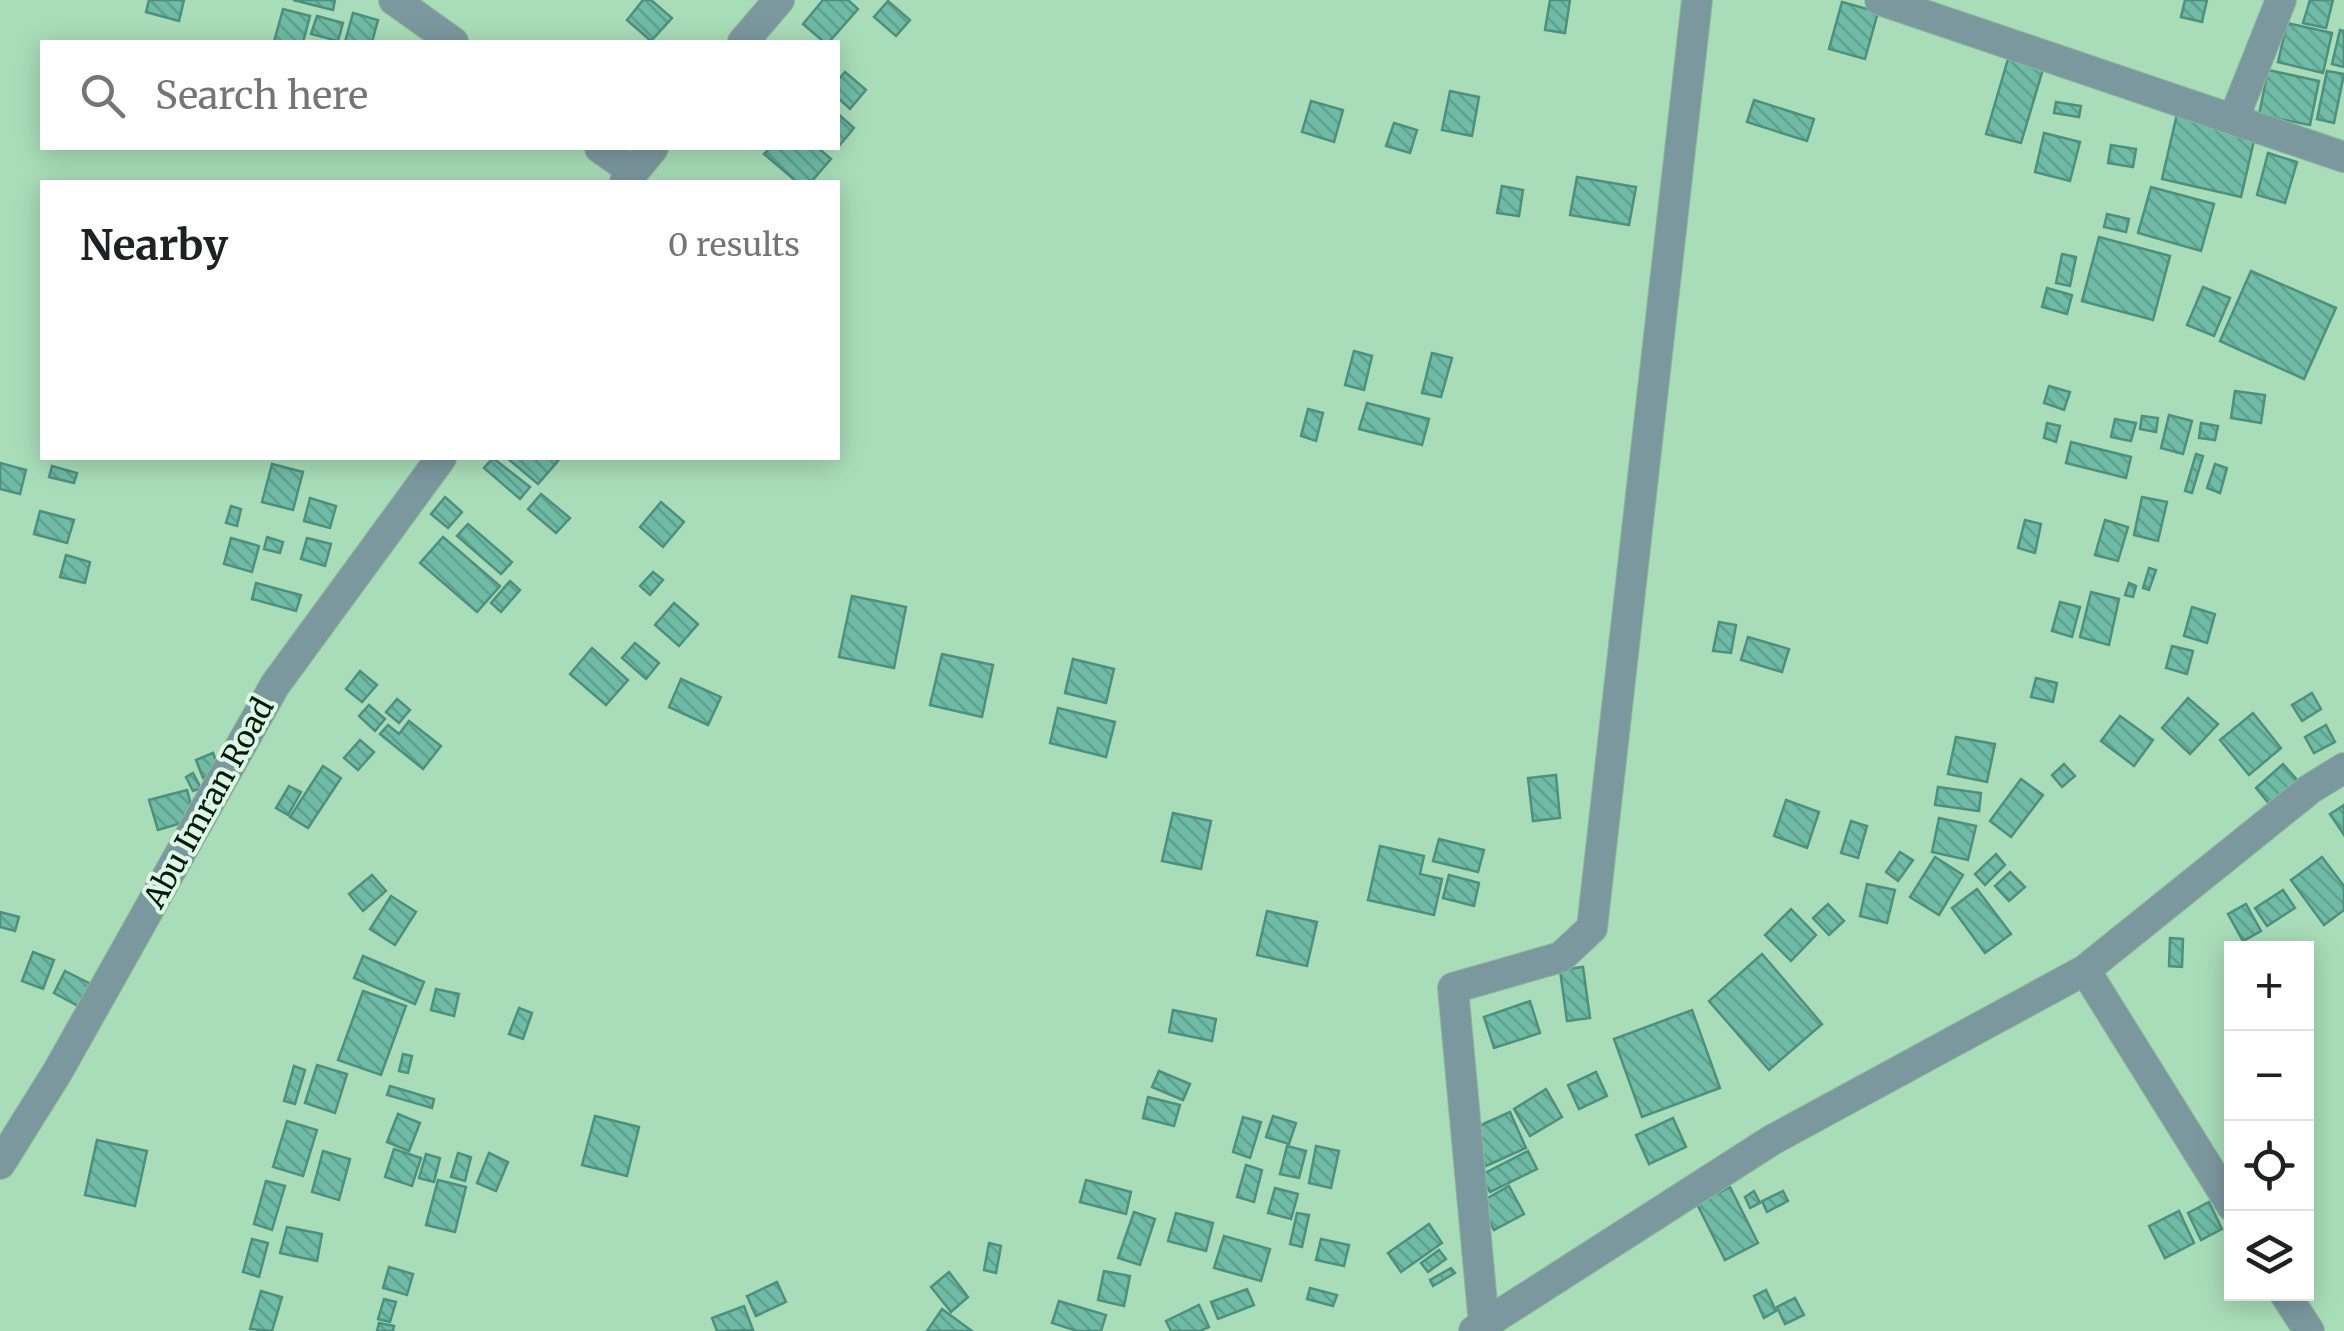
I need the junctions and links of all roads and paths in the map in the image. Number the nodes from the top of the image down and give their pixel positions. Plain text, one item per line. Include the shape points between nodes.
1 (394, 0) edge
2 (779, 0) edge
3 (1697, 0) edge
4 (1880, 0) edge
5 (2281, 0) edge
6 (450, 40) edge
7 (744, 40) edge
8 (2234, 118) junction
9 (604, 150) edge
10 (2344, 157) edge
11 (637, 167) edge
12 (441, 460) edge
13 (2344, 768) edge
14 (2085, 970) junction
15 (0, 1164) edge
16 (2224, 1193) edge
17 (2290, 1301) edge
18 (1479, 1328) edge
19 (2309, 1331) edge

1 - 6 street
2 - 7 street
3 - 18 street via 1592,928 1561,958 1453,988
4 - 8 street
5 - 8 street
8 - 10 street
9 - 11 street
12 - 15 street, Abu Imran Road via 275,685
13 - 14 street
14 - 16 street
14 - 18 street via 1772,1140
17 - 19 street

